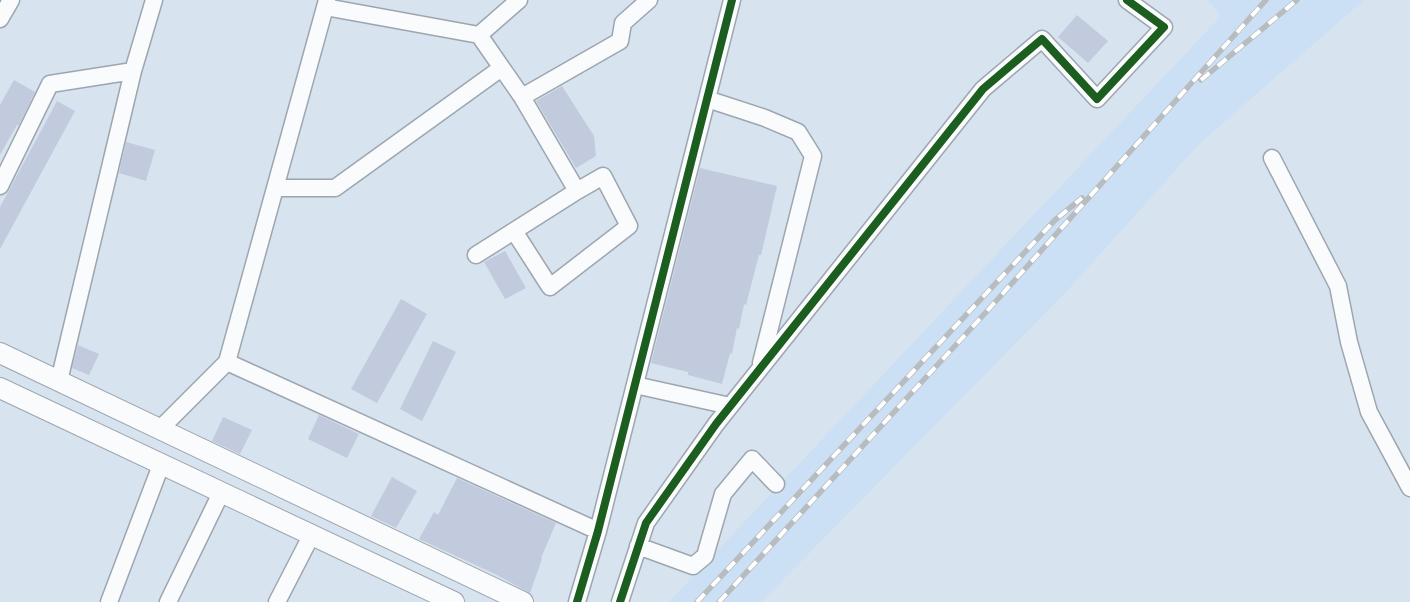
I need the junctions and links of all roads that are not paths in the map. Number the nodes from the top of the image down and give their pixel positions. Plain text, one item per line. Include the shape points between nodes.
1 (11, 0) edge
2 (154, 0) edge
3 (519, 0) edge
4 (649, 0) edge
5 (732, 0) edge
6 (1126, 0) edge
7 (326, 3) edge
8 (629, 6) edge
9 (0, 19) edge
10 (479, 35) junction
11 (500, 69) junction
12 (134, 71) junction
13 (522, 98) junction
14 (707, 99) junction
15 (1272, 158) dead end
16 (0, 186) edge
17 (275, 188) junction
18 (578, 191) junction
19 (514, 231) junction
20 (476, 255) dead end
21 (0, 353) edge
22 (227, 362) junction
23 (759, 370) junction
24 (59, 381) junction
25 (635, 385) junction
26 (0, 388) edge
27 (730, 406) junction
28 (160, 429) junction
29 (161, 464) junction
30 (776, 484) dead end
31 (1410, 488) edge
32 (221, 493) junction
33 (598, 531) junction
34 (311, 536) junction
35 (638, 546) junction
36 (109, 602) edge
37 (168, 602) edge
38 (276, 602) edge
39 (454, 602) edge
40 (523, 602) edge
41 (577, 602) edge
42 (620, 602) edge

1 - 9 street
2 - 12 street
3 - 10 street
4 - 8 street
5 - 14 street
6 - 23 street via 1164,27 1097,99 1042,39 983,89
7 - 10 street
7 - 17 street
8 - 13 street via 620,41
10 - 11 street
11 - 13 street
11 - 17 street via 335,188
12 - 16 street via 50,84
12 - 24 street
13 - 18 street
14 - 23 street via 798,132 813,156
14 - 25 street
15 - 31 street via 1338,286 1349,342 1369,412
17 - 22 street
18 - 19 street
18 - 19 street via 603,176 629,226 550,287
19 - 20 street
21 - 24 main road
22 - 28 street
22 - 33 street
23 - 27 street
24 - 28 main road
25 - 27 street
25 - 33 street
26 - 29 main road
27 - 35 street via 646,523
28 - 40 main road
29 - 32 main road
29 - 36 street
30 - 35 street via 752,459 723,494 704,556 692,566
32 - 34 main road
32 - 37 street
33 - 41 street
34 - 38 street
34 - 39 main road
35 - 42 street

